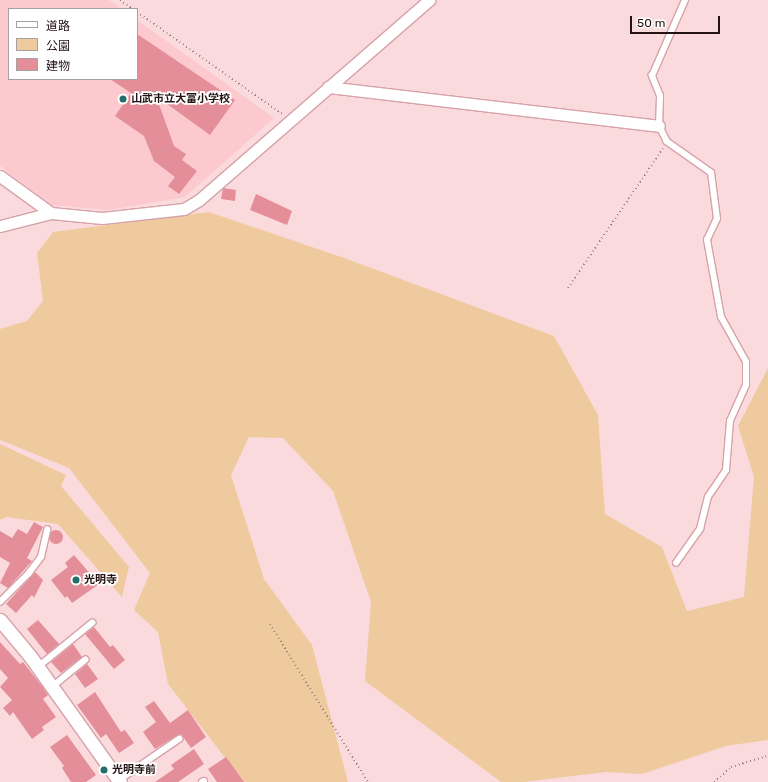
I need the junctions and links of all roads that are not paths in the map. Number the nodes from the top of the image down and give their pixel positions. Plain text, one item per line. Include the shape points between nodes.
1 (429, 0) edge
2 (685, 0) edge
3 (328, 87) junction
4 (659, 126) junction
5 (0, 176) edge
6 (51, 213) junction
7 (0, 226) edge
8 (47, 530) dead end
9 (676, 563) dead end
10 (0, 602) edge
11 (0, 620) edge
12 (92, 623) dead end
13 (85, 660) dead end
14 (38, 667) junction
15 (52, 687) junction
16 (179, 740) dead end
17 (117, 779) edge

1 - 3 street
2 - 4 lane via 652,76 660,96
3 - 4 street
3 - 6 street via 199,200 184,209 102,218
4 - 9 lane via 667,142 711,172 717,219 707,240 721,316 746,362 746,385 730,421 726,470 708,497 700,529
5 - 6 street
6 - 7 street
8 - 10 lane via 40,558
11 - 14 street
12 - 14 lane
13 - 15 lane
14 - 15 street
15 - 17 street
16 - 17 lane

